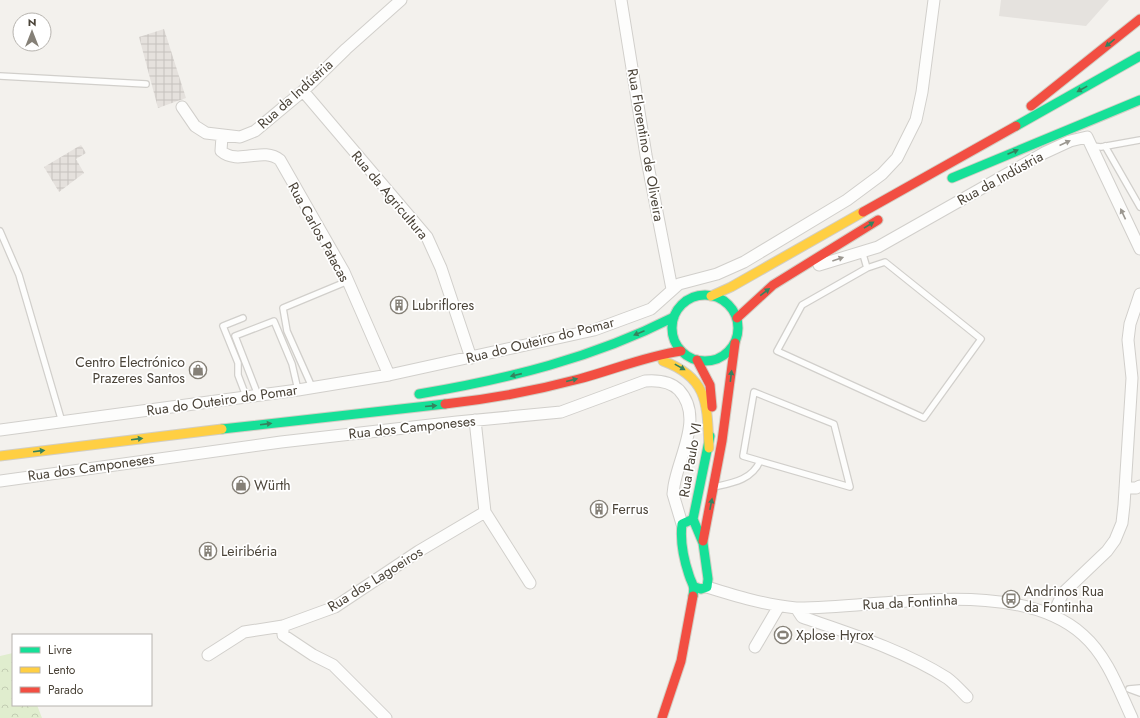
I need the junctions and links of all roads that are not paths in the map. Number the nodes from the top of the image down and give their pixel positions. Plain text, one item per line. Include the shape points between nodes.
1 (401, 0) edge
2 (621, 0) edge
3 (934, 0) edge
4 (1140, 19) edge
5 (1140, 56) edge
6 (1140, 66) edge
7 (0, 76) edge
8 (146, 84) dead end
9 (303, 90) junction
10 (1140, 100) edge
11 (1076, 103) dead end
12 (182, 106) dead end
13 (1091, 119) junction
14 (222, 136) junction
15 (1140, 140) edge
16 (1089, 141) junction
17 (1005, 146) dead end
18 (1105, 146) junction
19 (896, 194) junction
20 (1140, 207) edge
21 (888, 214) dead end
22 (0, 230) edge
23 (1140, 250) edge
24 (862, 251) junction
25 (800, 268) junction
26 (867, 268) junction
27 (348, 281) junction
28 (672, 289) junction
29 (1140, 294) edge
30 (711, 296) junction
31 (674, 317) junction
32 (242, 318) dead end
33 (737, 318) junction
34 (735, 342) junction
35 (681, 351) junction
36 (471, 358) junction
37 (643, 358) junction
38 (697, 360) junction
39 (389, 375) junction
40 (312, 387) junction
41 (298, 390) junction
42 (258, 395) junction
43 (246, 396) junction
44 (409, 396) dead end
45 (229, 418) dead end
46 (475, 420) junction
47 (62, 422) junction
48 (0, 430) edge
49 (0, 447) edge
50 (709, 448) junction
51 (0, 456) edge
52 (760, 461) junction
53 (0, 481) edge
54 (1140, 486) edge
55 (714, 487) junction
56 (1125, 488) junction
57 (485, 512) junction
58 (694, 519) junction
59 (682, 524) junction
60 (703, 543) junction
61 (530, 583) dead end
62 (707, 587) junction
63 (695, 588) junction
64 (779, 606) junction
65 (796, 608) junction
66 (1053, 614) junction
67 (283, 626) junction
68 (755, 647) dead end
69 (208, 655) dead end
70 (1140, 688) edge
71 (1124, 689) junction
72 (1140, 693) edge
73 (967, 697) dead end
74 (386, 718) edge
75 (662, 718) edge
76 (1132, 718) edge

1 - 9 street, Rua da Indústria
2 - 28 street, Rua Florentino de Oliveira via 646,155
3 - 28 street, Rua do Outeiro do Pomar via 916,120 896,158 882,174 847,200 744,262 717,274 679,284
4 -> 19 main road via 1026,110 914,179
5 -> 19 main road
6 - 11 main road
7 - 8 lane
9 - 14 street, Rua da Indústria via 254,130 240,137
9 - 36 street, Rua da Agricultura via 427,236 441,268
10 - 13 main road
12 - 14 street, Rua da Indústria via 194,126 206,133
13 - 16 lane
17 -> 13 main road via 949,180
14 - 27 street, Rua Carlos Patacas via 221,151 226,155 264,154 280,160
15 - 18 lane
16 - 18 lane
23 -> 16 street
24 -> 16 street, Rua da Indústria via 878,247 1044,153 1070,141
18 - 20 lane
19 - 30 main road
25 -> 21 main road
22 - 47 lane via 19,275
25 -> 24 street, Rua da Indústria via 818,266
24 - 26 lane
33 -> 25 main road via 759,296
26 - 26 lane via 885,262 981,339 924,418 777,351 802,305
27 - 39 street, Rua Carlos Patacas
27 - 40 lane via 283,308 287,331
28 - 36 street, Rua do Outeiro do Pomar via 661,302 651,308 594,330
29 - 56 street via 1131,318 1128,340 1132,378
30 - 31 main road via 693,297 678,308
30 - 33 main road via 727,304
31 - 35 main road via 673,335
31 -> 44 main road via 611,345 549,366
32 - 43 lane via 224,326 238,363 240,382
33 - 34 main road
34 - 38 main road via 728,352 719,358
55 -> 34 main road
35 - 37 main road
35 - 38 main road
36 - 39 street, Rua do Outeiro do Pomar
37 -> 50 main road via 677,365 698,382 704,392
51 -> 37 main road via 493,398 579,379
38 - 50 main road, Rua Paulo VI via 712,394
39 - 40 street, Rua do Outeiro do Pomar
40 - 41 street, Rua do Outeiro do Pomar
41 - 42 street, Rua do Outeiro do Pomar
41 - 42 lane via 292,364 274,321 235,336
42 - 43 street, Rua do Outeiro do Pomar
43 - 47 street, Rua do Outeiro do Pomar
45 - 49 main road
46 - 53 street, Rua dos Camponeses via 242,447
46 - 57 street
46 - 59 street, Rua dos Camponeses via 561,412 645,381 656,380 676,387 690,407 691,417 674,486
47 - 48 street, Rua do Outeiro do Pomar
50 - 58 main road, Rua Paulo VI
52 - 52 lane via 805,474 850,487 834,424 754,392 743,456
52 - 55 lane via 746,478
54 - 56 street
60 -> 55 main road
56 - 66 street via 1122,523 1115,540 1063,593
57 - 61 street
57 - 67 street, Rua dos Lagoeiros via 419,551 335,607
58 - 59 main road, Rua Paulo VI via 686,520
58 - 60 main road, Rua Paulo VI
59 - 63 main road via 684,556
60 - 62 main road, Rua Paulo VI
62 - 63 main road
62 - 64 street, Rua da Fontinha
63 - 75 main road via 681,661
64 - 65 street, Rua da Fontinha
64 - 68 street
65 - 66 street, Rua da Fontinha via 948,598 1029,607
65 - 73 street via 802,616 925,666 948,679
66 - 71 street, Rua da Fontinha via 1084,635
67 - 69 street, Rua dos Lagoeiros via 244,632
67 - 74 street via 284,634 313,655 333,665
70 - 71 lane
71 - 72 lane
71 - 76 street, Rua da Fontinha

